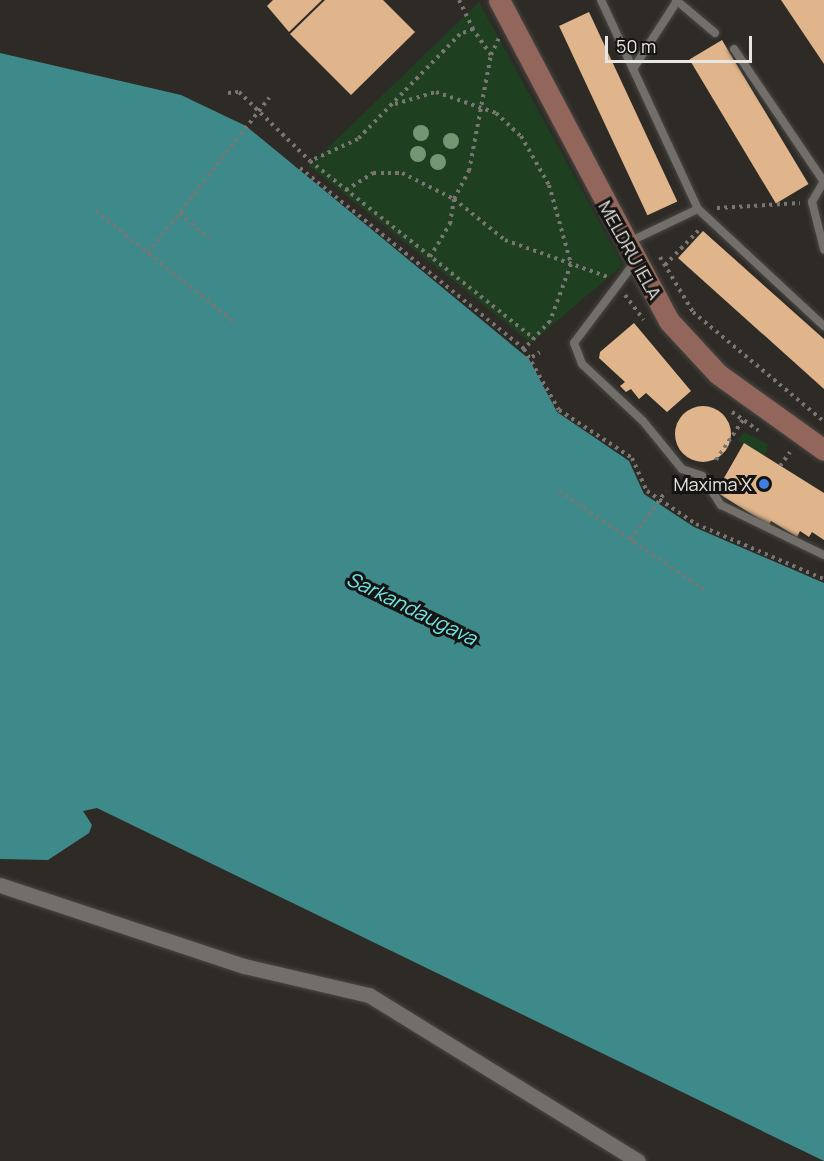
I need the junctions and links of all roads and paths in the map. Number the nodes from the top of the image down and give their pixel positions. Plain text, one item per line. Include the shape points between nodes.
1 (459, 0) edge
2 (499, 0) edge
3 (601, 0) edge
4 (677, 1) edge
5 (511, 28) junction
6 (473, 29) junction
7 (715, 33) dead end
8 (734, 50) dead end
9 (491, 55) junction
10 (633, 69) junction
11 (228, 93) dead end
12 (269, 98) dead end
13 (391, 106) junction
14 (482, 106) junction
15 (260, 109) junction
16 (310, 161) junction
17 (300, 168) dead end
18 (824, 181) edge
19 (346, 190) junction
20 (454, 199) junction
21 (812, 202) junction
22 (698, 209) junction
23 (96, 212) dead end
24 (180, 213) junction
25 (709, 219) junction
26 (209, 239) dead end
27 (635, 247) junction
28 (824, 249) edge
29 (148, 253) junction
30 (430, 257) junction
31 (571, 264) junction
32 (665, 265) junction
33 (599, 271) dead end
34 (234, 322) dead end
35 (824, 326) edge
36 (533, 338) junction
37 (525, 349) junction
38 (540, 352) dead end
39 (532, 357) junction
40 (743, 420) dead end
41 (822, 420) dead end
42 (823, 448) edge
43 (790, 452) dead end
44 (716, 460) dead end
45 (780, 466) dead end
46 (559, 491) dead end
47 (666, 491) dead end
48 (662, 496) junction
49 (631, 540) junction
50 (824, 555) edge
51 (824, 579) edge
52 (706, 591) dead end
53 (0, 885) edge
54 (638, 1161) edge

1 - 6 path
2 - 5 street, MELDRU IELA
3 - 10 lane
4 - 7 lane
4 - 10 lane
5 - 9 path
5 - 27 street, MELDRU IELA
6 - 9 path
6 - 13 path via 460,34
8 - 18 lane
9 - 14 path
10 - 22 lane
11 - 15 path via 239,92
12 - 15 path
13 - 14 path via 436,92
13 - 16 path via 358,140
14 - 20 path via 469,171
14 - 31 path via 521,136 555,202
15 - 16 path via 278,135
15 - 24 path
16 - 19 path
17 - 37 path
18 - 21 lane
19 - 20 path via 373,173 402,173
19 - 30 path
20 - 30 path via 450,224
20 - 31 path via 505,240
21 - 22 path
21 - 28 lane
22 - 25 lane
22 - 27 lane
23 - 29 path
24 - 26 path
24 - 29 path
25 - 32 path
25 - 35 lane
27 - 32 path
27 - 42 street, MELDRU IELA via 669,321 718,374
27 - 50 lane via 574,343 582,364 644,421 682,469 702,476 721,505
29 - 34 path
30 - 36 path
31 - 33 path
31 - 36 path via 550,321
32 - 41 path via 693,312
36 - 37 path
37 - 39 path
38 - 39 path
39 - 48 path via 559,410 632,458 647,491
40 - 44 path
43 - 45 path
46 - 49 path
47 - 48 path
48 - 49 path
48 - 51 path via 696,524
49 - 52 path
53 - 54 street via 244,966 369,995

